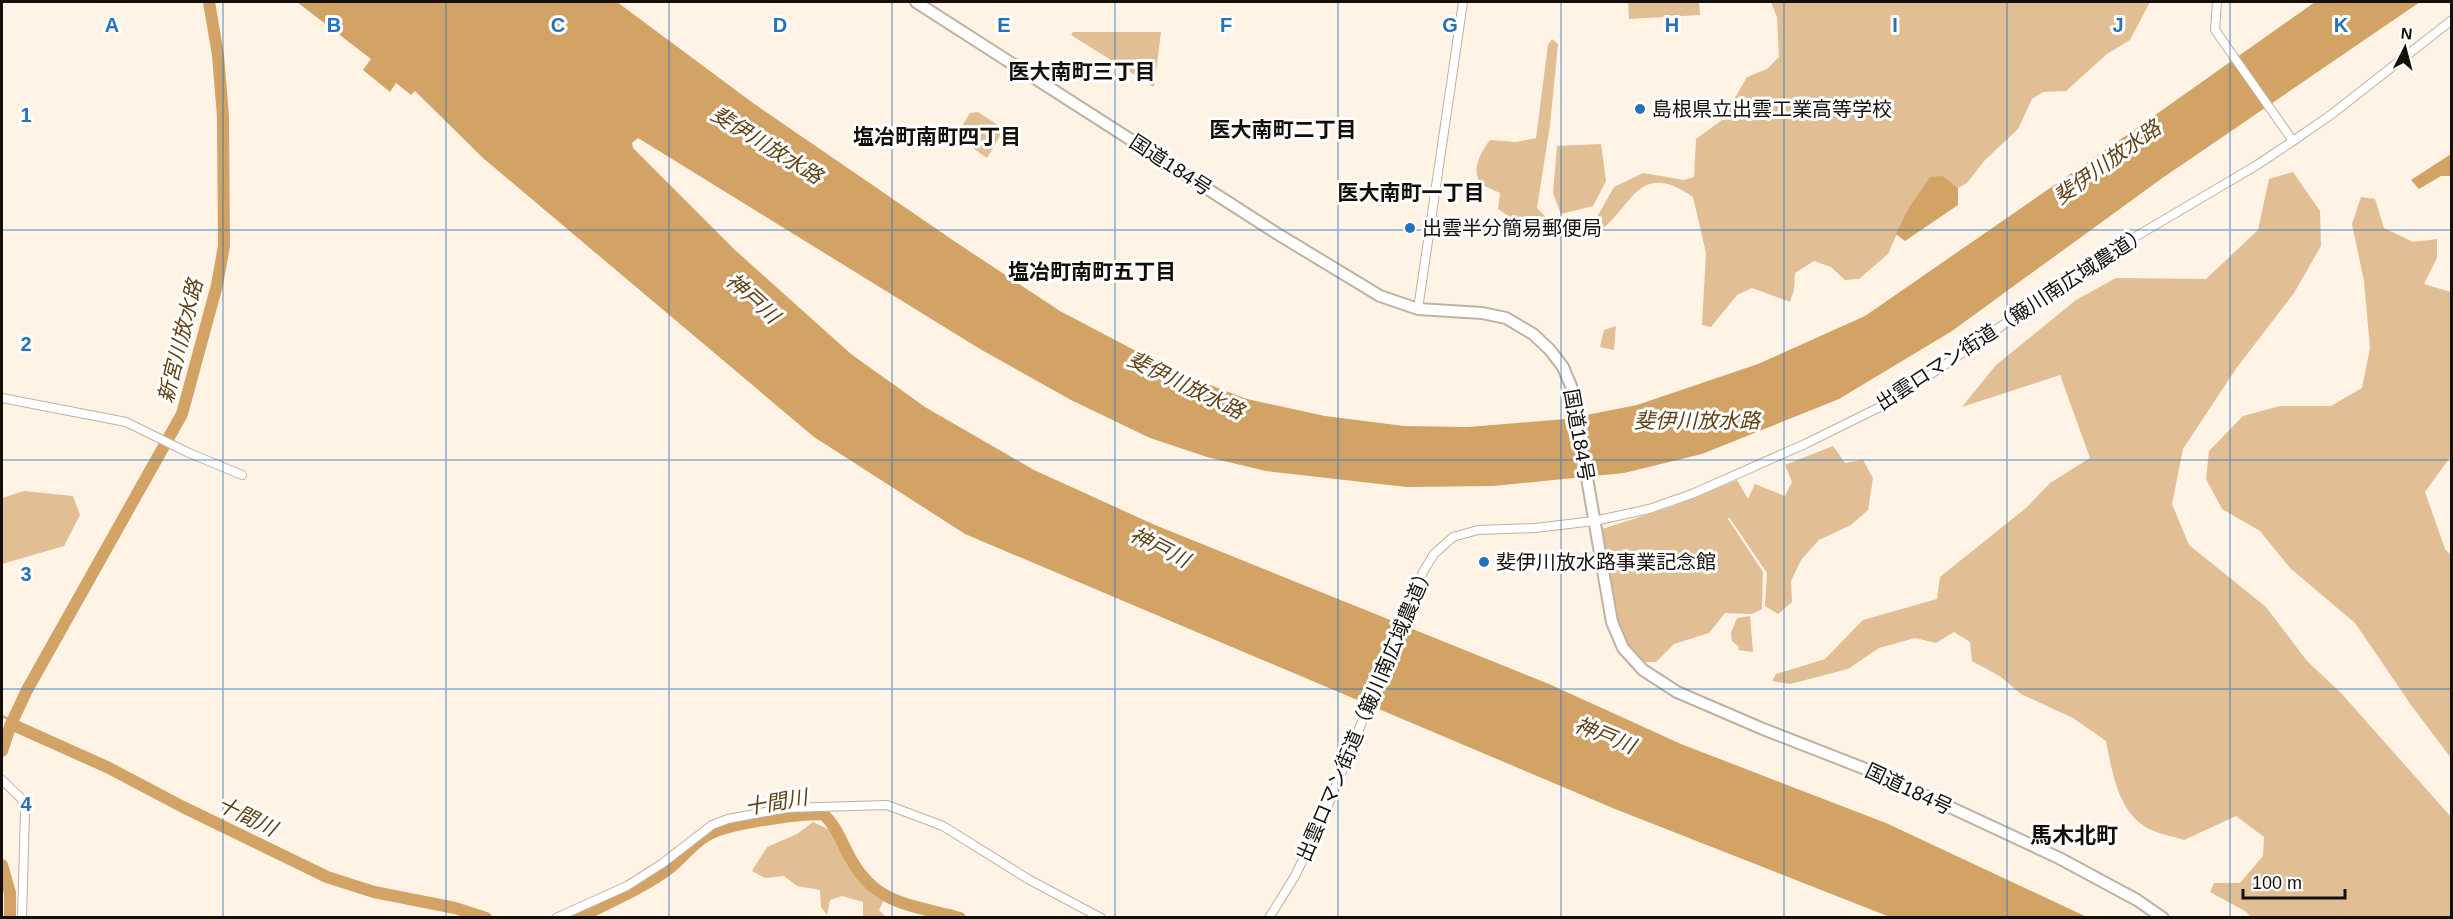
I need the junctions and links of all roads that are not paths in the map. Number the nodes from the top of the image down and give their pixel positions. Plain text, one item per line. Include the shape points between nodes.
1 (916, 2) edge
2 (1463, 2) edge
3 (2217, 2) edge
4 (2451, 20) edge
5 (2293, 141) junction
6 (1418, 309) junction
7 (2, 398) edge
8 (242, 475) dead end
9 (1594, 520) junction
10 (4, 782) edge
11 (558, 917) edge
12 (22, 918) edge
13 (1101, 918) edge
14 (1269, 918) edge
15 (2163, 918) edge

1 - 6 highway, 国道184号 via 1348,279 1380,296
2 - 6 street
3 - 5 street via 2215,30
4 - 5 street, 出雲ロマン街道（簸川南広域農道）
5 - 9 street, 出雲ロマン街道（簸川南広域農道） via 2113,250 1890,402 1692,494 1649,509
6 - 9 highway, 国道184号 via 1506,318 1550,350 1571,386
7 - 8 street via 113,418
9 - 14 street, 出雲ロマン街道（簸川南広域農道） via 1478,530 1453,537 1434,554 1412,598 1321,822
9 - 15 highway, 国道184号 via 1612,621 1623,648 1643,670 1677,692 1881,775 2059,858
10 - 12 street via 22,799 25,812
11 - 13 street via 627,886 712,825 728,819 787,808 887,805 943,826 1028,879

